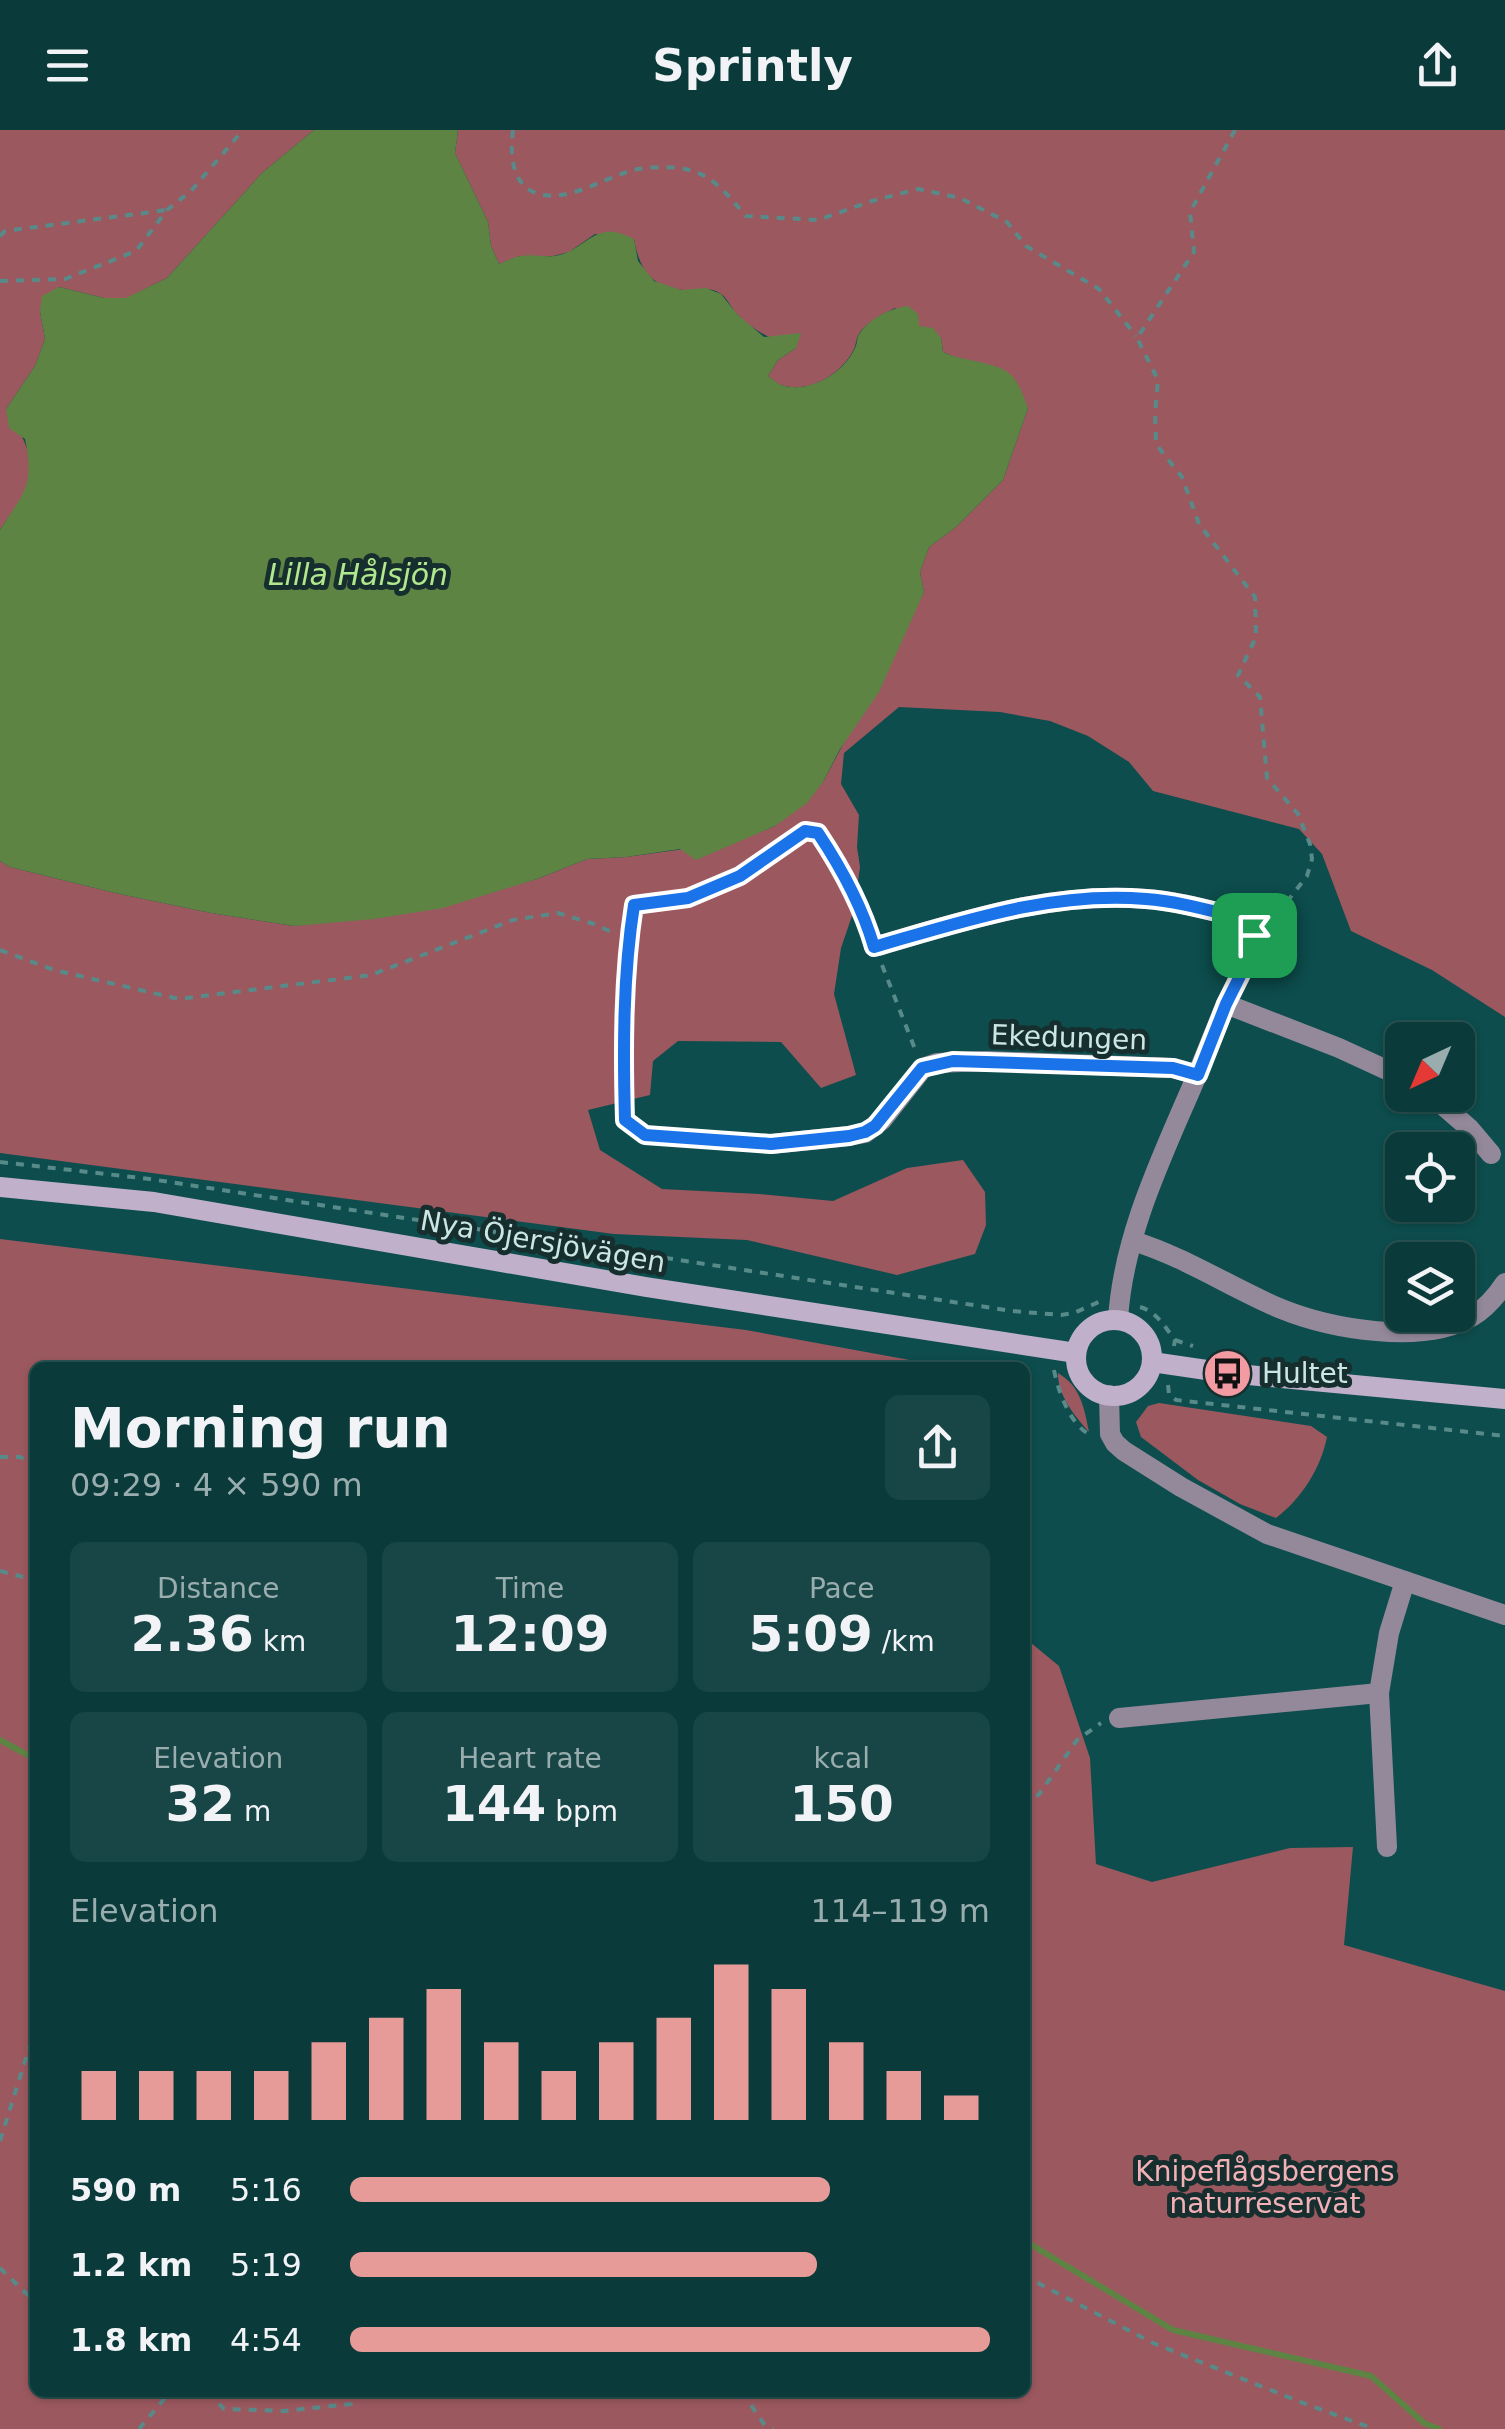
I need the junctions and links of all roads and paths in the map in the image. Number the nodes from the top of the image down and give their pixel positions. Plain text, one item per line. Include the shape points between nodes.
1 (243, 130) edge
2 (513, 130) edge
3 (1234, 130) edge
4 (167, 210) junction
5 (0, 236) edge
6 (0, 280) edge
7 (1137, 338) junction
8 (1254, 935) junction
9 (628, 940) junction
10 (874, 947) junction
11 (0, 950) edge
12 (1226, 1004) junction
13 (922, 1068) junction
14 (1385, 1070) edge
15 (1198, 1075) junction
16 (1451, 1112) edge
17 (771, 1144) joint
18 (1491, 1154) dead end
19 (0, 1162) edge
20 (0, 1187) edge
21 (1133, 1241) junction
22 (1505, 1283) edge
23 (1086, 1307) dead end
24 (1061, 1315) junction
25 (1118, 1320) junction
26 (1059, 1328) dead end
27 (1175, 1340) dead end
28 (1199, 1348) dead end
29 (1076, 1354) junction
30 (1152, 1362) junction
31 (1054, 1370) dead end
32 (1224, 1392) dead end
33 (1109, 1396) junction
34 (1505, 1398) edge
35 (1222, 1406) dead end
36 (1110, 1434) junction
37 (0, 1457) edge
38 (30, 1462) edge
39 (0, 1570) edge
40 (30, 1579) edge
41 (1405, 1581) junction
42 (1505, 1616) edge
43 (1379, 1693) junction
44 (1119, 1718) joint
45 (1030, 1803) edge
46 (1387, 1847) dead end
47 (30, 2045) edge
48 (0, 2142) edge
49 (0, 2268) edge
50 (1030, 2278) edge
51 (30, 2297) edge
52 (166, 2397) edge
53 (213, 2397) edge
54 (358, 2397) edge
55 (745, 2397) edge
56 (139, 2429) edge
57 (774, 2429) edge
58 (1374, 2429) edge

1 - 4 path
2 - 7 path via 516,175 524,188 546,196 639,169 684,168 710,178 746,216 818,220 918,190 960,198 1008,222 1026,246 1099,289
3 - 7 path via 1190,212 1194,252
4 - 5 path
4 - 6 path via 136,250 65,279
7 - 8 path via 1158,380 1156,444 1182,477 1200,524 1255,597 1256,637 1238,675 1260,697 1268,778 1298,814 1310,844 1308,876
8 - 10 street via 1237,917 1111,898 997,912
8 - 12 street
9 - 10 path via 634,905 688,898 740,876 805,831 818,833 831,852
9 - 11 path via 558,913 513,920 371,974 179,999 54,970
9 - 17 lane via 625,1120 645,1135
10 - 13 path
12 - 14 street
12 - 15 street
13 - 15 street, Ekedungen via 969,1061 1173,1068
13 - 17 street via 865,1132
15 - 21 street
16 - 18 street
19 - 24 path
20 - 29 street, Nya Öjersjövägen via 154,1202
21 - 22 street via 1283,1309 1370,1330 1454,1325 1486,1306
21 - 25 street
23 - 24 path
24 - 26 path
25 - 29 street via 1090,1328
25 - 30 street via 1144,1334
27 - 28 path
29 - 33 street via 1084,1381
30 - 33 street via 1138,1388
30 - 34 street
31 - 36 path via 1080,1430
32 - 35 path
33 - 36 street
36 - 41 street via 1124,1452 1266,1534
37 - 38 path
39 - 40 path
41 - 42 street
41 - 43 street
43 - 44 street
43 - 46 street
44 - 45 path via 1077,1740
47 - 48 path
49 - 51 path
50 - 58 path via 1153,2343
52 - 56 path
53 - 54 path via 224,2408 284,2411 351,2404
55 - 57 path

